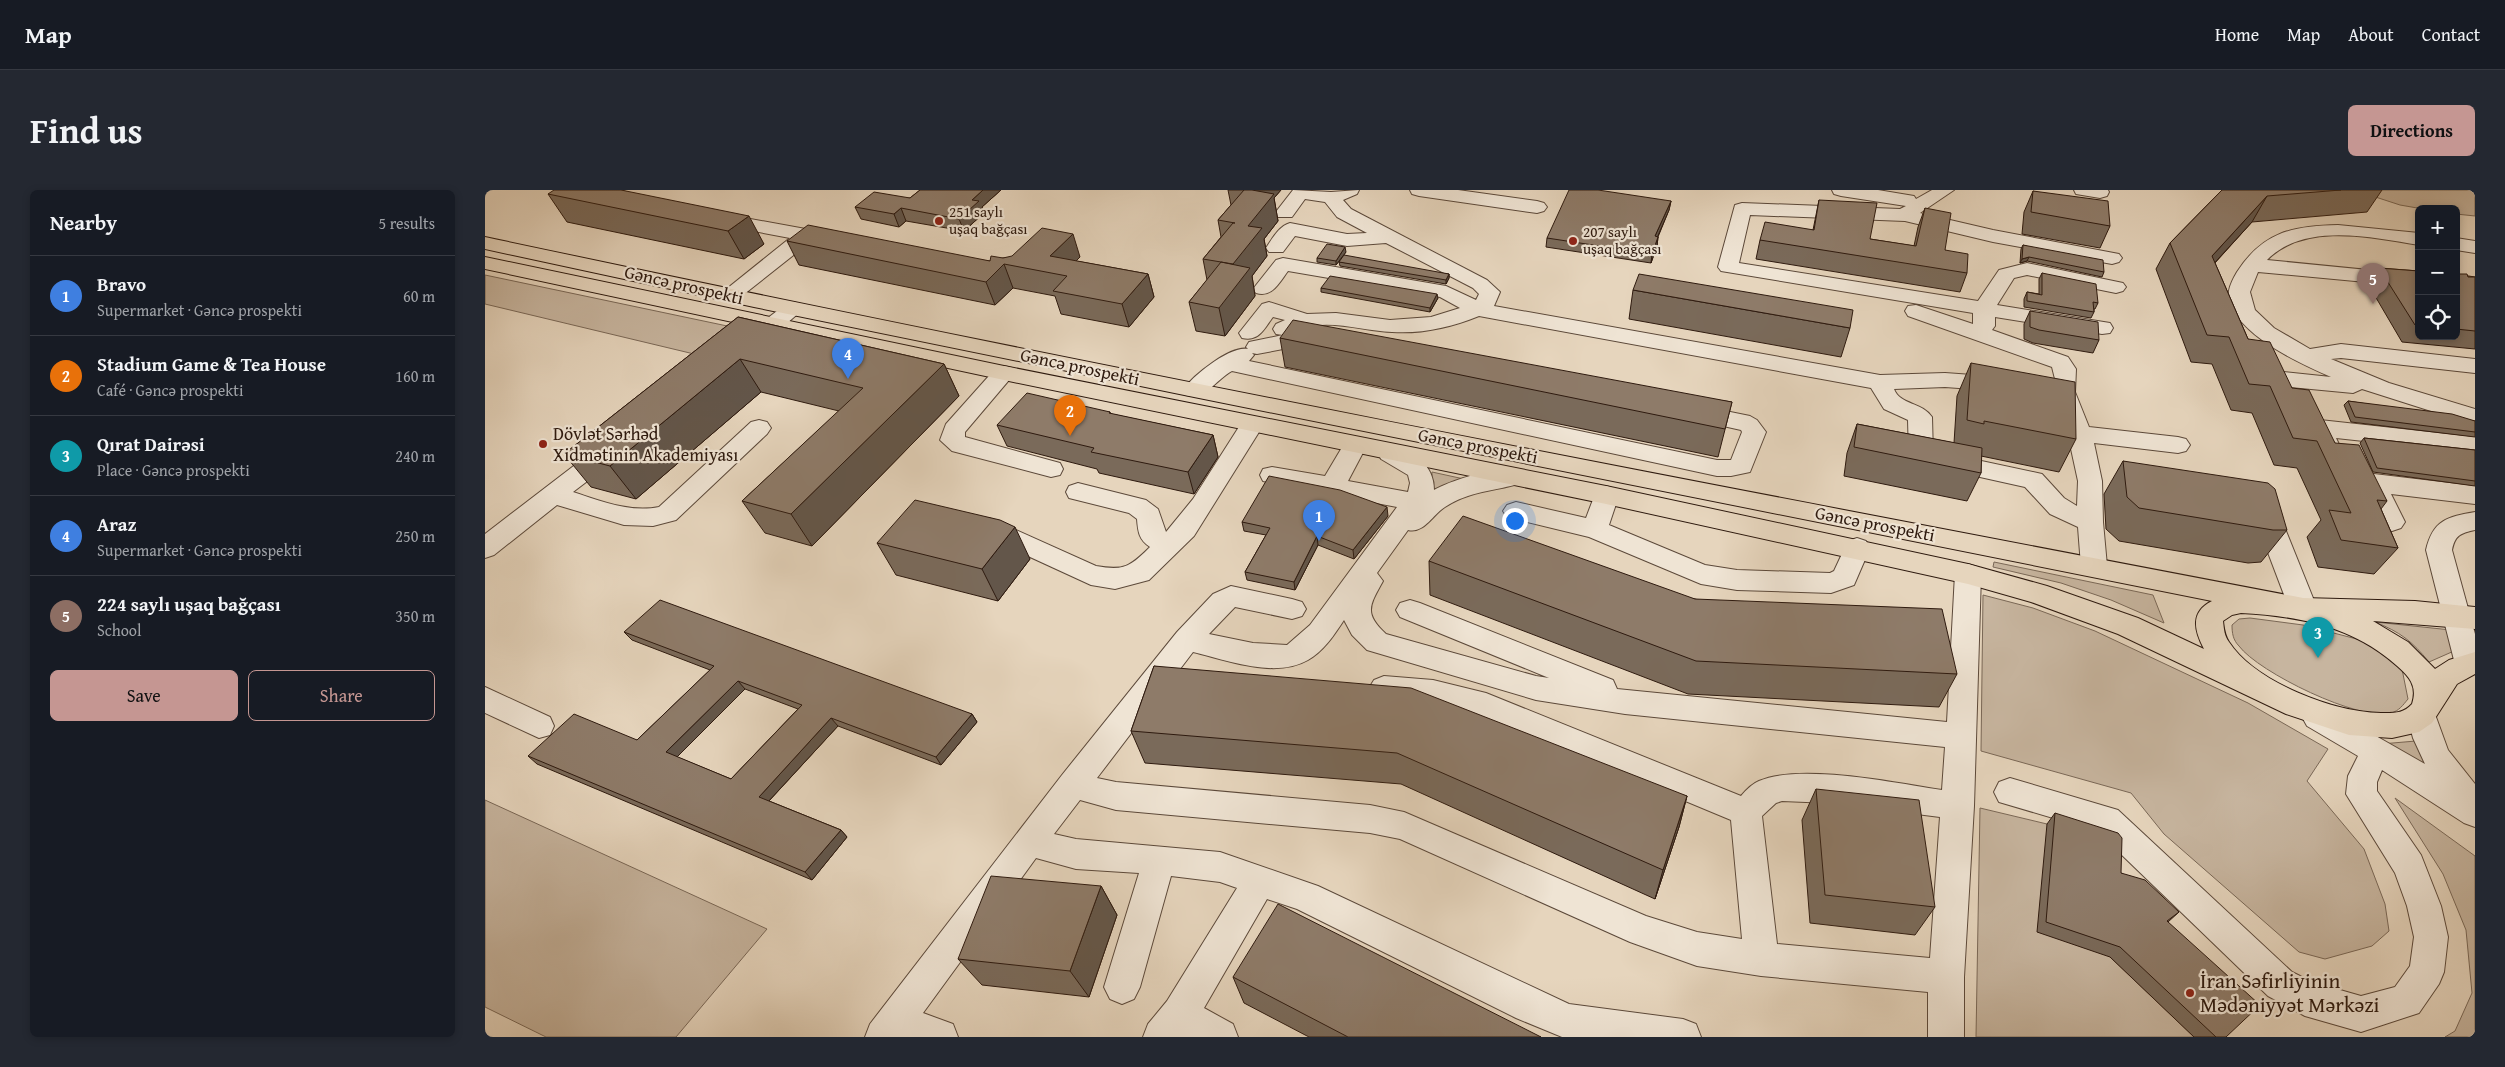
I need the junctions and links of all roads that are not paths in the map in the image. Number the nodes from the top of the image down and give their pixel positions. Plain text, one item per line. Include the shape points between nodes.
1 (1419, 190) edge
2 (1841, 190) edge
3 (1945, 190) edge
4 (1341, 194) edge
5 (1925, 203) junction
6 (1537, 207) dead end
7 (1285, 213) dead end
8 (1904, 215) junction
9 (701, 216) edge
10 (807, 235) junction
11 (1387, 237) junction
12 (2415, 238) edge
13 (485, 243) edge
14 (847, 243) edge
15 (2460, 245) edge
16 (2475, 247) edge
17 (1276, 248) dead end
18 (2112, 258) dead end
19 (485, 263) edge
20 (2252, 266) junction
21 (2415, 282) edge
22 (2116, 287) dead end
23 (1263, 289) dead end
24 (1854, 289) junction
25 (731, 296) junction
26 (793, 308) junction
27 (1477, 309) junction
28 (1984, 309) junction
29 (774, 324) junction
30 (2102, 328) dead end
31 (1984, 335) junction
32 (1254, 340) junction
33 (1335, 343) edge
34 (736, 354) edge
35 (2306, 356) junction
36 (1228, 363) junction
37 (2475, 366) edge
38 (1005, 373) junction
39 (1880, 382) junction
40 (1194, 390) junction
41 (2044, 390) junction
42 (2381, 390) junction
43 (2287, 407) edge
44 (1673, 409) edge
45 (2475, 417) edge
46 (1252, 424) junction
47 (759, 428) dead end
48 (2080, 435) junction
49 (629, 436) edge
50 (1355, 445) junction
51 (2178, 445) dead end
52 (2475, 445) edge
53 (1390, 453) junction
54 (2333, 459) edge
55 (1051, 469) dead end
56 (1272, 475) edge
57 (1513, 477) junction
58 (2089, 481) junction
59 (1333, 485) junction
60 (2118, 486) dead end
61 (1078, 492) dead end
62 (552, 495) junction
63 (1606, 495) junction
64 (2475, 495) edge
65 (1400, 499) dead end
66 (2241, 505) edge
67 (1516, 511) dead end
68 (2475, 520) edge
69 (2090, 522) junction
70 (2392, 522) dead end
71 (988, 527) edge
72 (1595, 529) junction
73 (1168, 546) junction
74 (485, 548) edge
75 (1857, 548) junction
76 (2094, 566) junction
77 (1968, 574) junction
78 (2303, 608) junction
79 (1292, 609) dead end
80 (1410, 610) dead end
81 (2465, 616) edge
82 (1187, 640) junction
83 (2472, 664) edge
84 (1166, 668) junction
85 (1304, 680) edge
86 (1354, 685) edge
87 (1536, 688) junction
88 (485, 699) edge
89 (2288, 701) junction
90 (1625, 702) junction
91 (1486, 705) junction
92 (2425, 709) junction
93 (539, 726) dead end
94 (1961, 736) junction
95 (2377, 751) junction
96 (1073, 785) junction
97 (2009, 792) dead end
98 (1958, 806) junction
99 (2475, 807) edge
100 (1746, 812) junction
101 (2475, 813) edge
102 (1029, 842) junction
103 (1159, 860) junction
104 (1259, 882) junction
105 (1761, 959) junction
106 (1946, 977) junction
107 (1122, 987) dead end
108 (1170, 1026) edge
109 (888, 1030) edge
110 (940, 1037) edge
111 (1220, 1037) edge
112 (1683, 1037) edge
113 (1946, 1037) edge

1 - 6 street
2 - 5 street
3 - 5 street
4 - 7 street via 1300,193
4 - 11 street via 1335,204 1344,213
5 - 8 street
8 - 18 street via 1993,236
8 - 24 street via 1742,209 1728,267
9 - 10 street
10 - 14 street
10 - 25 street
11 - 17 street via 1347,240 1290,229
11 - 27 street via 1480,284 1489,292 1489,298
12 - 20 street via 2348,232 2289,236 2262,254
13 - 25 main road, Gəncə prospekti
15 - 16 street
19 - 29 main road, Gəncə prospekti
20 - 21 street
20 - 35 street via 2238,288 2239,300 2246,314 2261,328
22 - 28 street via 2027,269 2016,270 2006,274
23 - 27 street via 1283,264 1446,292
24 - 28 street
24 - 31 street
25 - 26 main road, Gəncə prospekti
26 - 29 street
26 - 40 main road, Gəncə prospekti
27 - 32 street via 1432,324 1392,326 1307,321
27 - 39 street
28 - 30 street
28 - 31 street
29 - 34 street
29 - 38 main road, Gəncə prospekti
31 - 41 street via 2060,362 2067,380
32 - 33 street via 1315,339
32 - 36 street
35 - 37 street via 2341,351
35 - 42 street
36 - 40 street
36 - 44 street via 1717,468 1741,466 1754,432 1749,425
38 - 46 main road, Gəncə prospekti
38 - 55 street via 955,430 952,440 960,445
39 - 41 street via 1945,380
39 - 69 street via 1886,399 1920,417 1912,454 2033,480 2061,509
40 - 76 main road, Gəncə prospekti
41 - 48 street
42 - 43 street via 2275,378
42 - 45 street
46 - 50 main road, Gəncə prospekti
46 - 73 street via 1202,505
47 - 62 street via 667,514 637,519
48 - 51 street
48 - 58 street
49 - 62 street
50 - 53 main road, Gəncə prospekti
50 - 59 street
52 - 54 street via 2320,428
53 - 57 main road, Gəncə prospekti
53 - 82 street via 1415,466 1423,479 1422,491 1320,633 1288,656 1244,652
56 - 59 street
57 - 63 main road, Gəncə prospekti
57 - 87 street via 1464,486 1437,498 1420,512 1358,598 1356,613 1363,630 1377,642
58 - 60 street
58 - 69 street
59 - 65 street
61 - 73 street via 1137,506 1149,515 1152,536
62 - 74 street
63 - 72 street
63 - 75 main road, Gəncə prospekti
64 - 70 street via 2374,483
66 - 78 street via 2263,511 2267,516
67 - 72 street
68 - 81 street via 2453,525 2441,535 2439,550
69 - 76 street
71 - 73 street via 1103,578 1115,579 1140,573
72 - 75 street via 1701,574 1737,580 1831,583 1845,578
75 - 77 main road, Gəncə prospekti
76 - 78 main road, Gəncə prospekti
77 - 89 main road, Gəncə prospekti via 2037,593 2128,626
77 - 94 street
78 - 81 main road, Gəncə prospekti
78 - 89 main road via 2241,603 2223,606 2209,617 2209,634 2229,662
78 - 92 main road via 2354,626 2393,647 2411,661 2424,676 2429,692
79 - 82 street via 1231,596
80 - 90 street via 1601,687
81 - 83 street
82 - 84 street
83 - 92 main road via 2443,677
84 - 85 street
84 - 96 street
86 - 91 street via 1433,692
87 - 90 street
87 - 91 street
88 - 93 street
89 - 92 main road via 2333,719 2377,725 2403,725
89 - 95 street
90 - 94 street
91 - 100 street
92 - 99 street via 2426,736 2441,766
94 - 98 street
95 - 97 street via 2362,774 2362,794 2409,866 2431,937 2427,972 2406,1001 2361,1014 2305,998 2280,984 2107,820
95 - 101 street
96 - 102 street
96 - 105 street via 1116,796 1370,819 1404,826 1642,931 1697,949
98 - 100 street via 1788,786 1769,791
98 - 106 street
100 - 105 street
102 - 103 street via 1076,854
102 - 109 street
103 - 104 street via 1220,867
103 - 107 street
104 - 108 street
104 - 112 street via 1305,897 1569,1022
105 - 106 street
106 - 113 street
108 - 111 street
109 - 110 street

